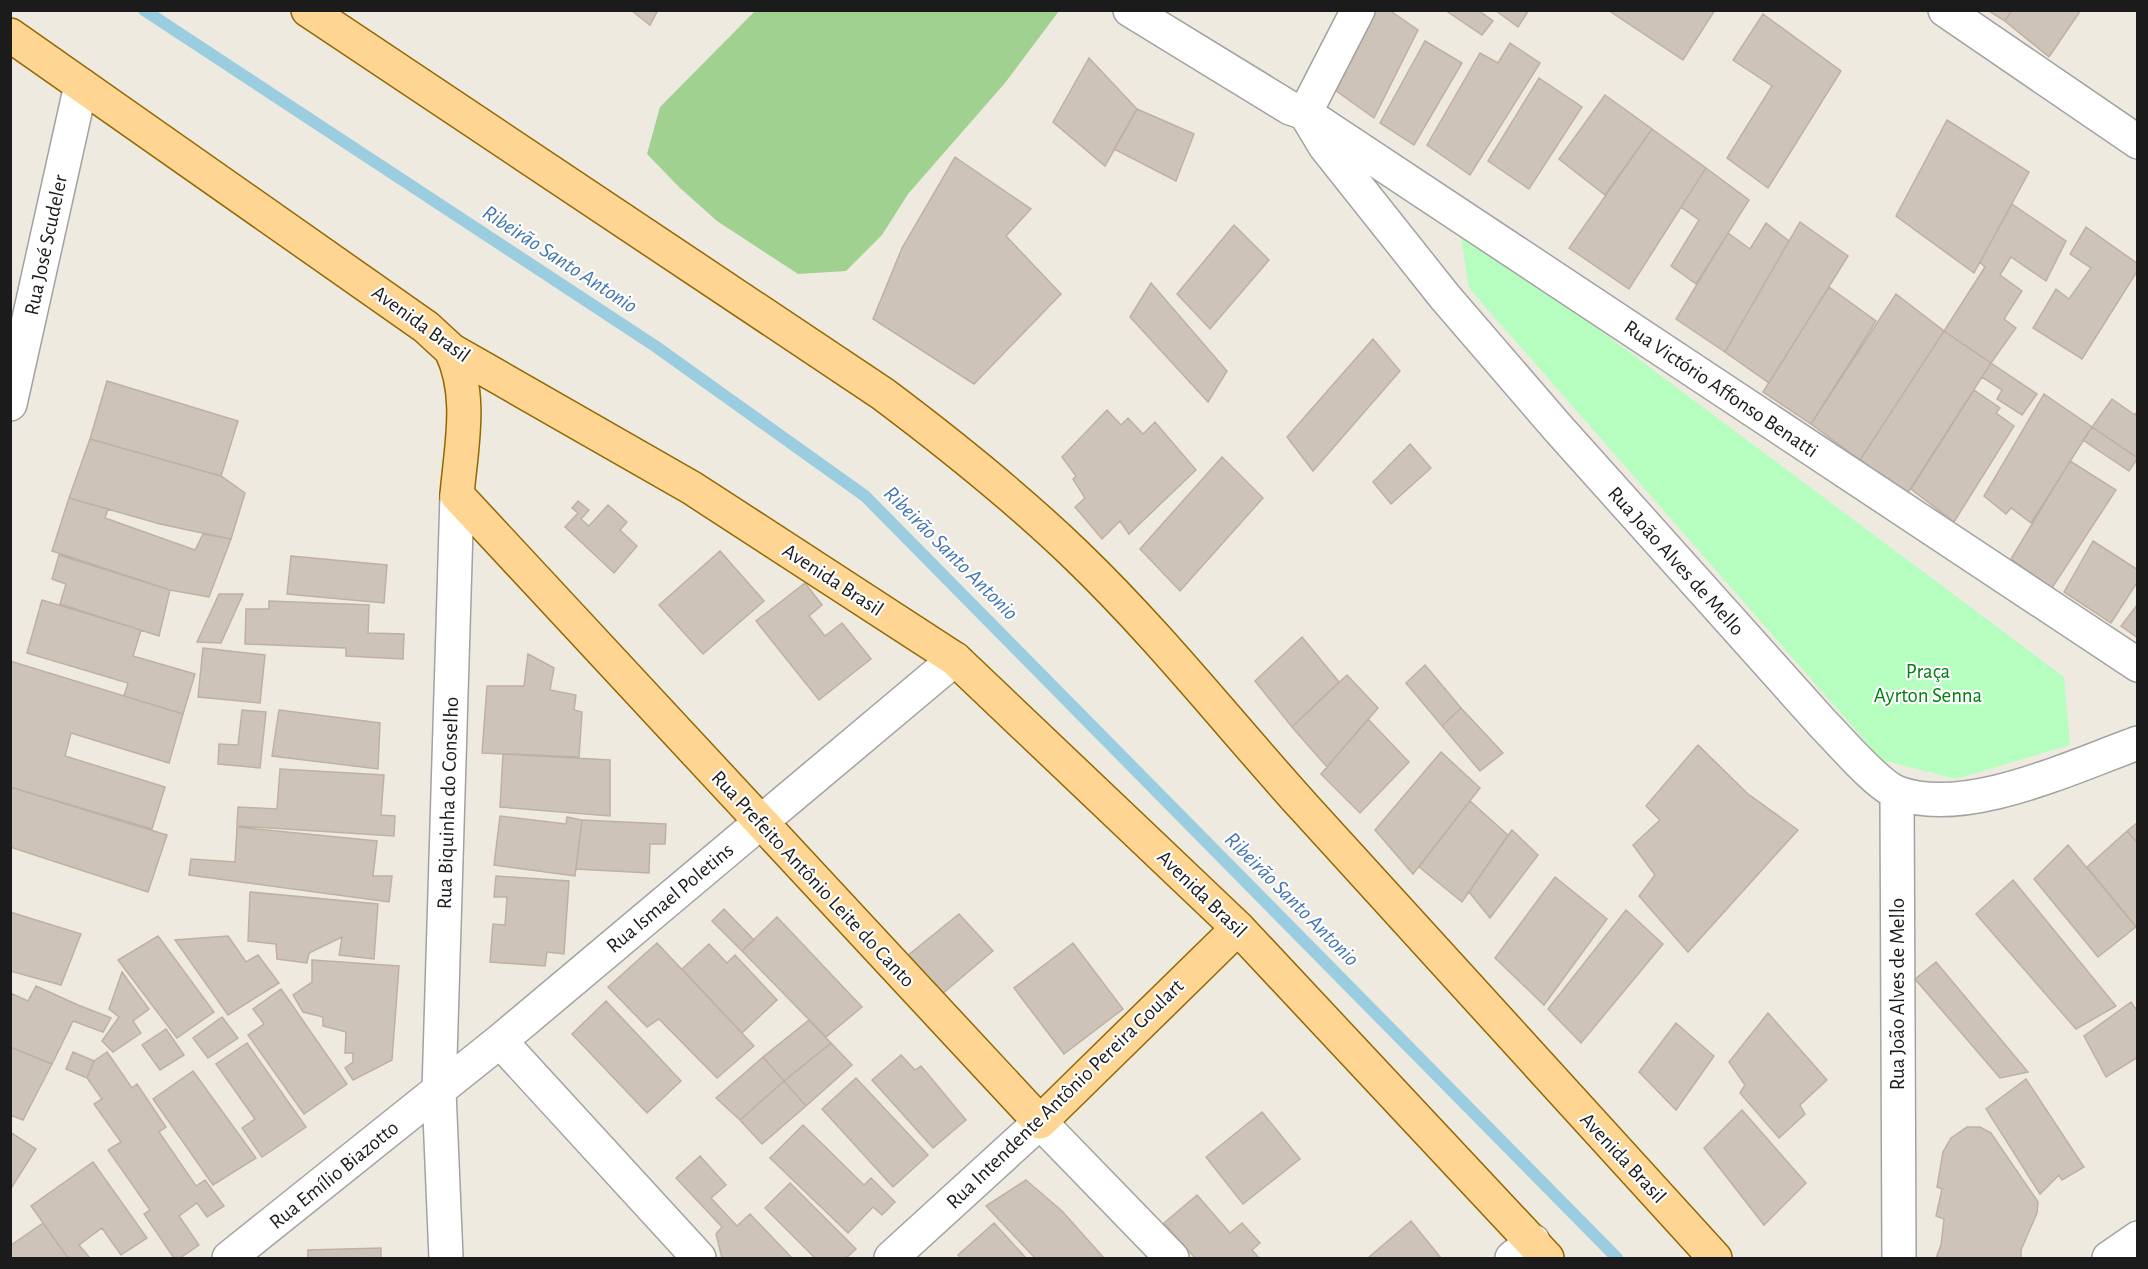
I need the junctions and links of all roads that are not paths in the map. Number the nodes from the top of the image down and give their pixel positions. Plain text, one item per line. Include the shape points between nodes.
1 (308, 10) edge
2 (1130, 10) edge
3 (1358, 10) edge
4 (1945, 10) edge
5 (10, 35) edge
6 (81, 85) junction
7 (1305, 113) junction
8 (2138, 142) edge
9 (451, 350) junction
10 (10, 404) edge
11 (457, 495) junction
12 (956, 659) junction
13 (2138, 665) edge
14 (2138, 743) edge
15 (1897, 793) junction
16 (760, 822) junction
17 (1238, 928) junction
18 (500, 1041) junction
19 (439, 1091) junction
20 (1040, 1122) junction
21 (2138, 1238) edge
22 (1531, 1253) edge
23 (229, 1258) edge
24 (447, 1258) edge
25 (699, 1258) edge
26 (891, 1258) edge
27 (1172, 1258) edge
28 (1715, 1258) edge
29 (1899, 1258) edge
30 (2109, 1258) edge

1 - 28 main road, Avenida Brasil via 883,394 967,456 1023,505 1136,618
2 - 7 street via 1290,108
3 - 7 street
4 - 8 street
5 - 6 main road, Avenida Brasil
6 - 9 main road, Avenida Brasil via 426,327
6 - 10 street, Rua José Scudeler
7 - 13 street, Rua Victório Affonso Benatti
7 - 15 street, Rua João Alves de Mello via 1325,146 1445,297 1565,436 1824,725
9 - 11 main road, Rua Biquinha do Conselho via 460,369 464,398
9 - 12 main road, Avenida Brasil via 692,488
11 - 16 main road, Rua Prefeito Antônio Leite do Canto
11 - 19 street, Rua Biquinha do Conselho
12 - 16 street, Rua Ismael Poletins
12 - 17 main road, Avenida Brasil
14 - 15 street via 2002,791 1946,799
15 - 29 street, Rua João Alves de Mello
16 - 18 street, Rua Ismael Poletins
16 - 20 main road, Rua Prefeito Antônio Leite do Canto
17 - 20 main road, Rua Intendente Antônio Pereira Goulart
17 - 22 main road, Avenida Brasil
18 - 19 street, Rua Ismael Poletins
18 - 25 street
19 - 23 street, Rua Emílio Biazotto
19 - 24 street, Rua Biquinha do Conselho
20 - 26 street, Rua Intendente Antônio Pereira Goulart
20 - 27 street, Rua Prefeito Antônio Leite do Canto
21 - 30 street

